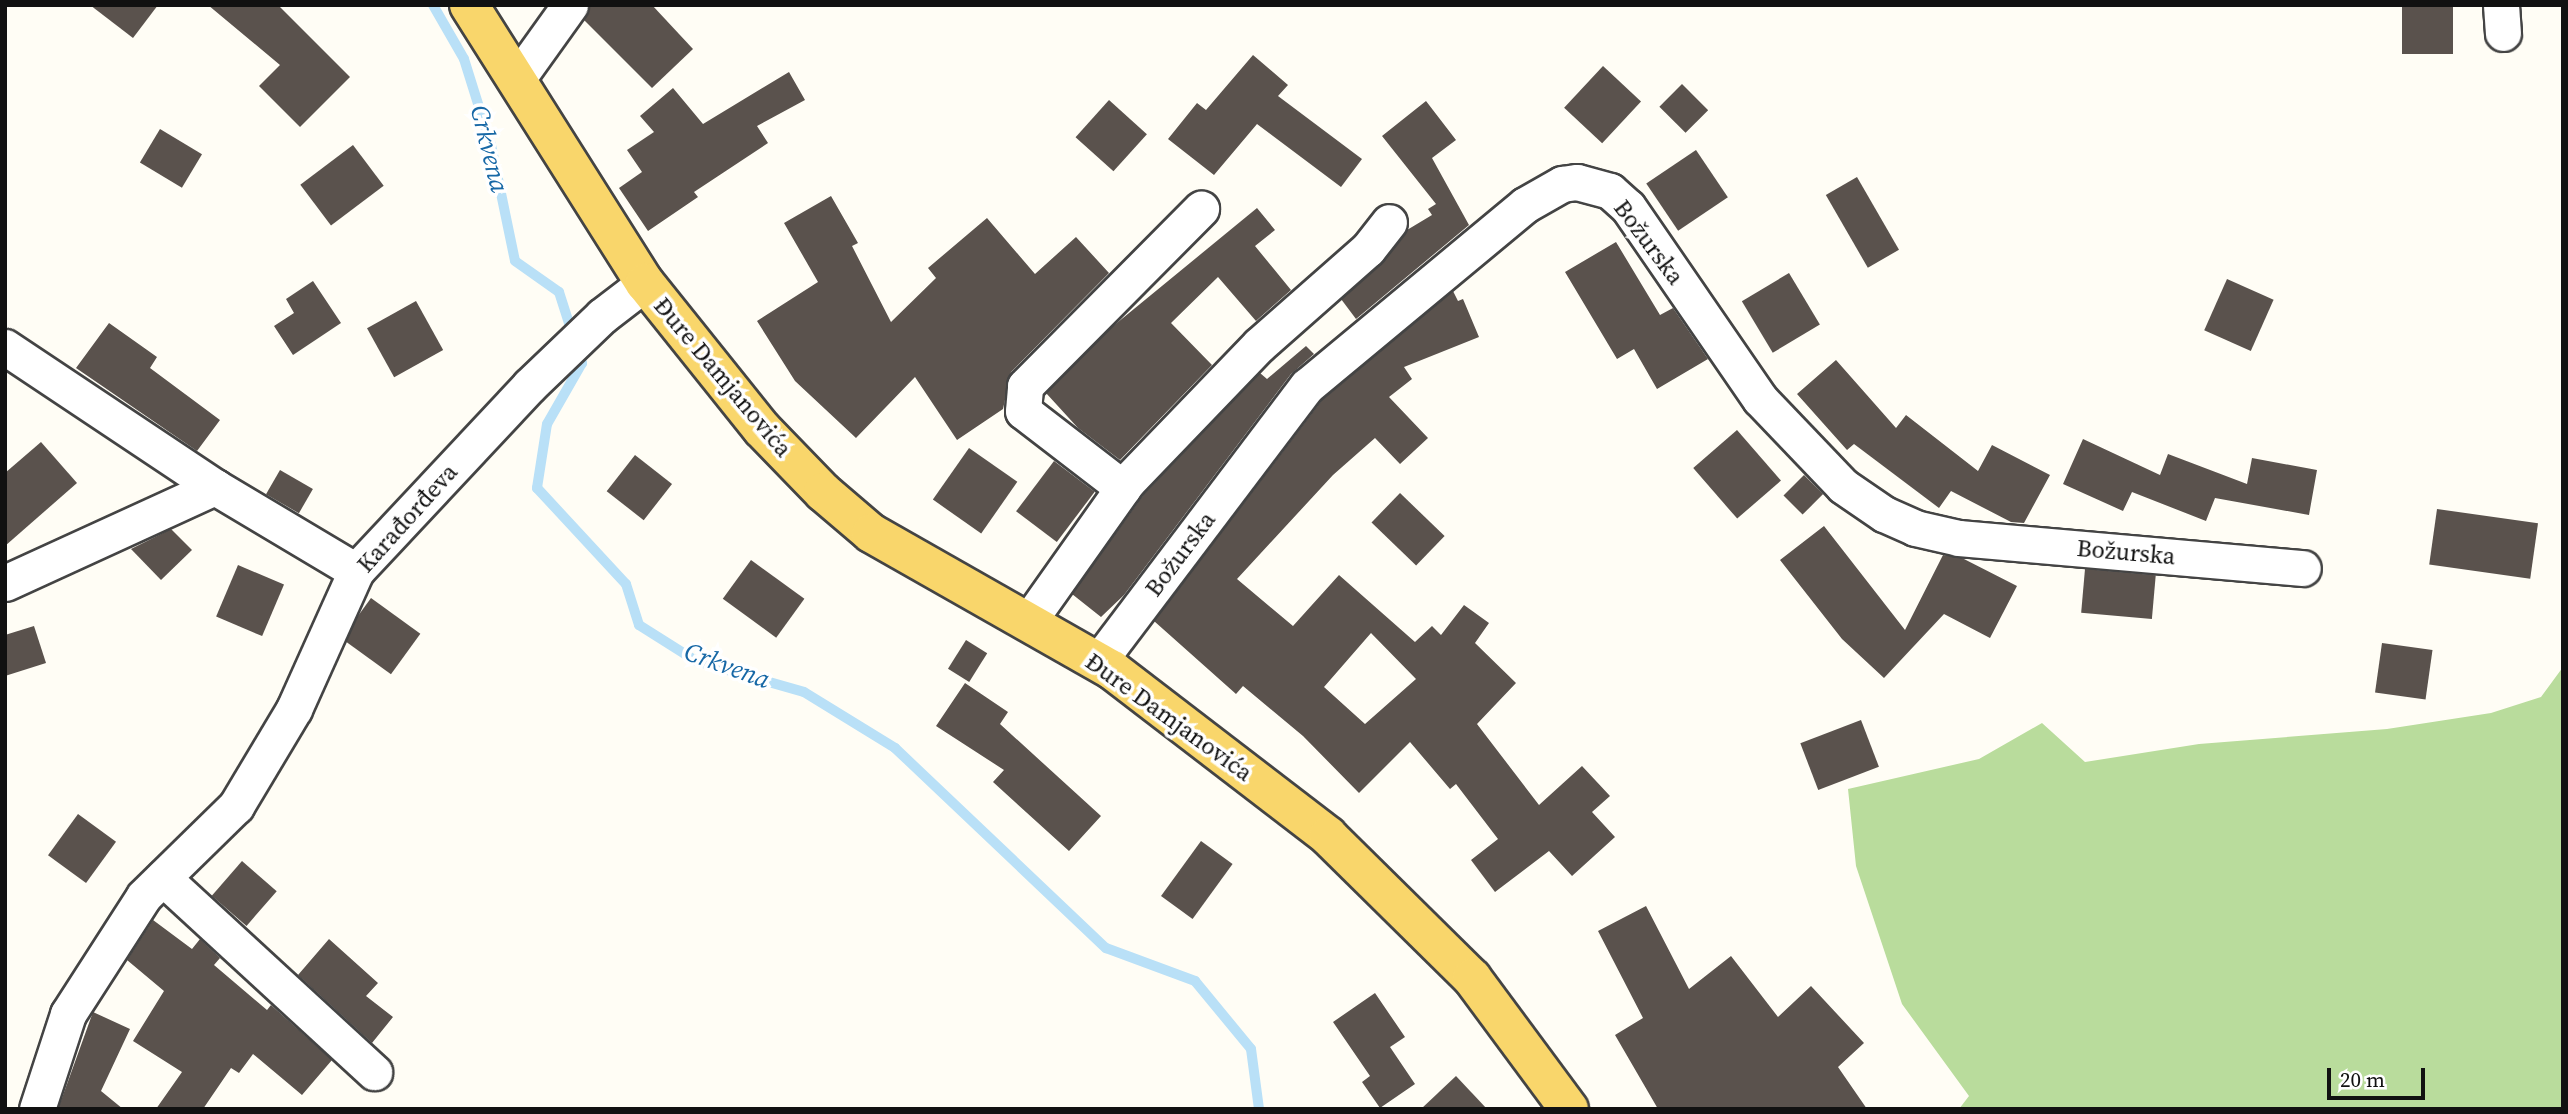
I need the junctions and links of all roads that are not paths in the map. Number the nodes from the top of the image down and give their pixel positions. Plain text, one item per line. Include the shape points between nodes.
1 (469, 5) edge
2 (570, 5) edge
3 (517, 79) junction
4 (1201, 209) dead end
5 (1388, 222) dead end
6 (645, 283) junction
7 (5, 347) edge
8 (215, 487) junction
9 (1123, 488) junction
10 (2303, 568) dead end
11 (356, 571) junction
12 (5, 583) edge
13 (1028, 622) junction
14 (1098, 662) junction
15 (163, 878) junction
16 (374, 1072) dead end
17 (37, 1109) edge
18 (1569, 1109) edge

1 - 3 main road
2 - 3 street
3 - 6 main road
4 - 9 street via 1025,386 1021,401 1029,417
5 - 9 street via 1368,248 1259,345
6 - 11 street, Karađorđeva via 602,316 529,386
6 - 13 main road, Đure Damjanovića via 762,429 823,492 872,533
7 - 8 street
8 - 11 street
8 - 12 street
9 - 13 street
10 - 14 street, Božurska via 1959,538 1915,528 1884,514 1843,486 1760,399 1628,207 1610,191 1577,182 1562,184 1525,205 1307,386
11 - 15 street, Karađorđeva via 294,709 236,806
13 - 14 main road, Đure Damjanovića
14 - 18 main road, Đure Damjanovića via 1328,836 1472,978
15 - 16 street
15 - 17 street, Karađorđeva via 144,896 68,1014

